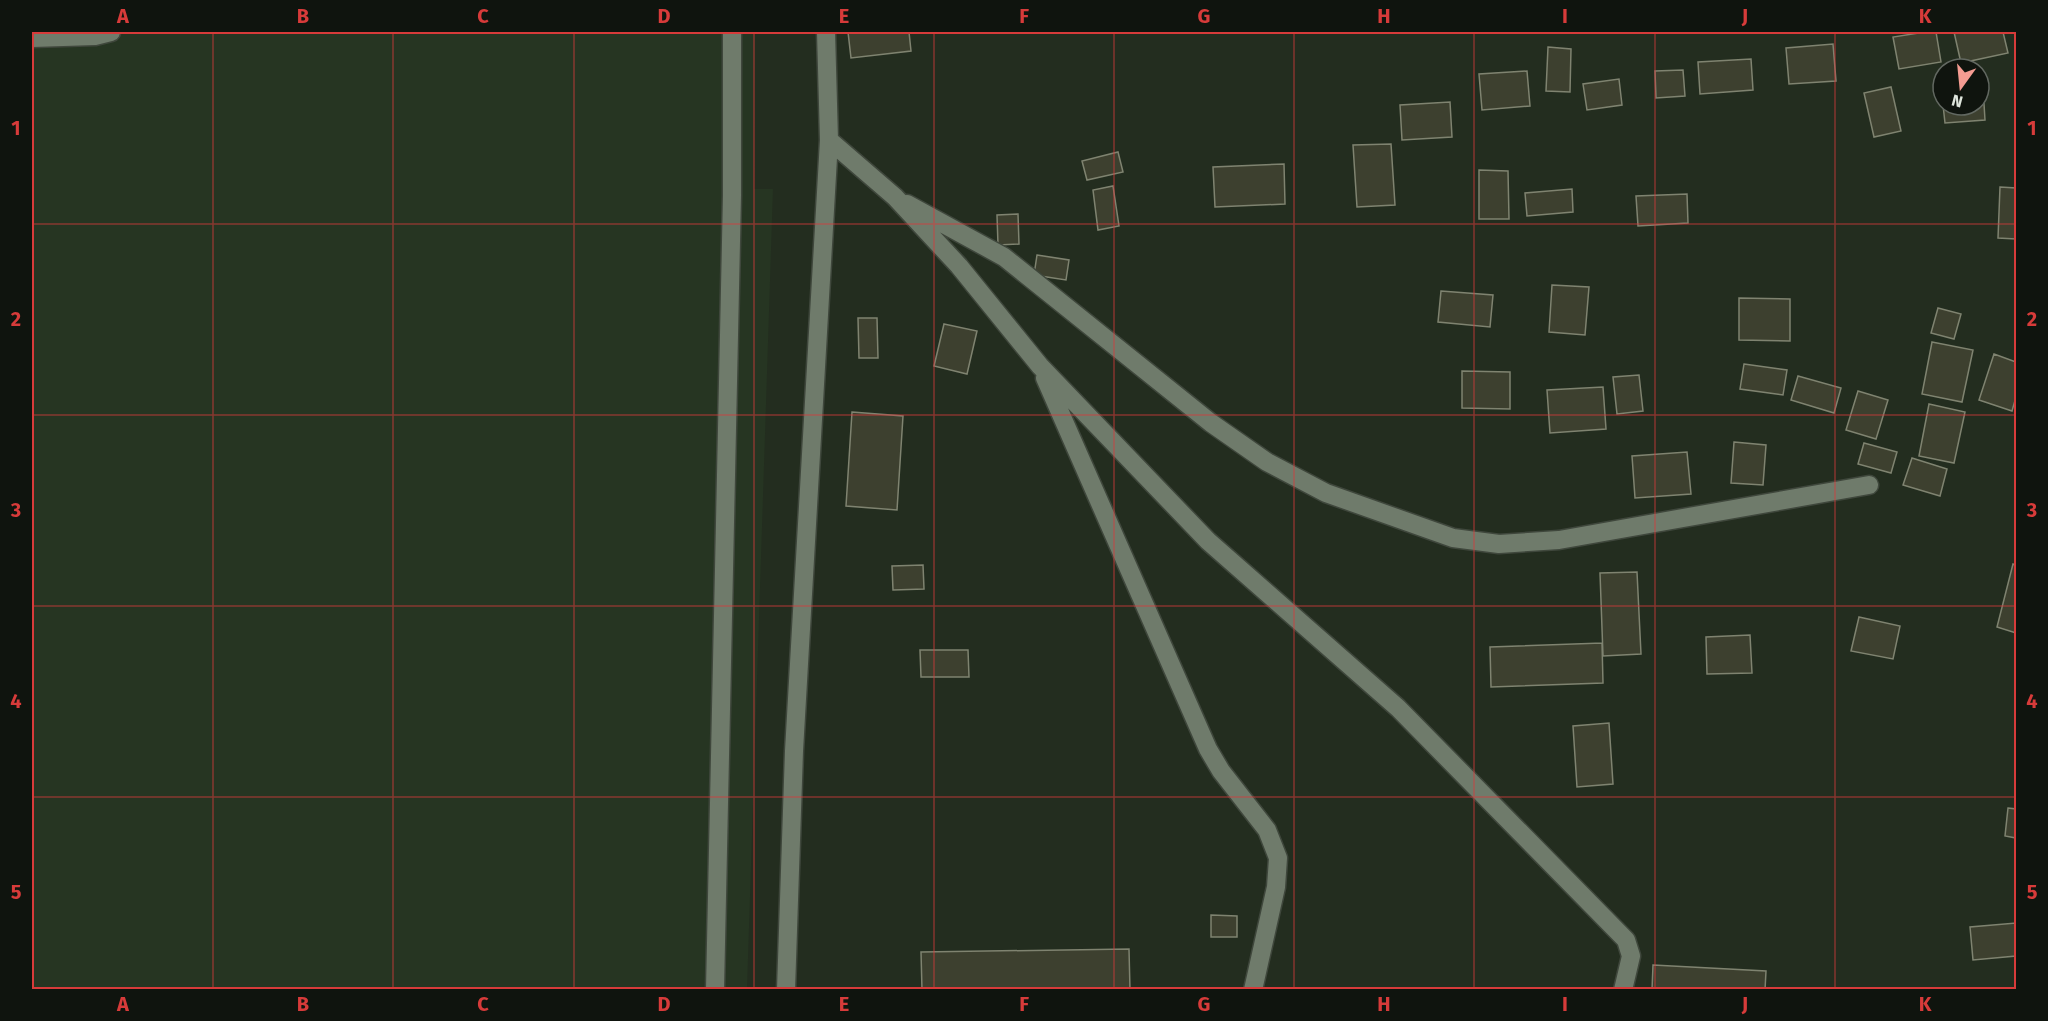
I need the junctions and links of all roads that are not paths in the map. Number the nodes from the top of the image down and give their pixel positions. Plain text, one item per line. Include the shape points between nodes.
1 (111, 32) edge
2 (732, 32) edge
3 (826, 32) edge
4 (32, 38) edge
5 (829, 140) junction
6 (895, 197) junction
7 (1040, 366) junction
8 (1869, 485) dead end
9 (716, 990) edge
10 (786, 990) edge
11 (1253, 990) edge
12 (1623, 990) edge

1 - 4 street
2 - 9 street
3 - 5 street
5 - 6 street
5 - 10 street via 794,751
6 - 7 street via 959,266
6 - 8 street via 999,253 1211,423 1268,462 1326,493 1453,538 1499,544 1559,540
7 - 11 street via 1208,749 1267,830 1278,858 1276,887
7 - 12 street via 1208,542 1398,708 1626,940 1631,956

